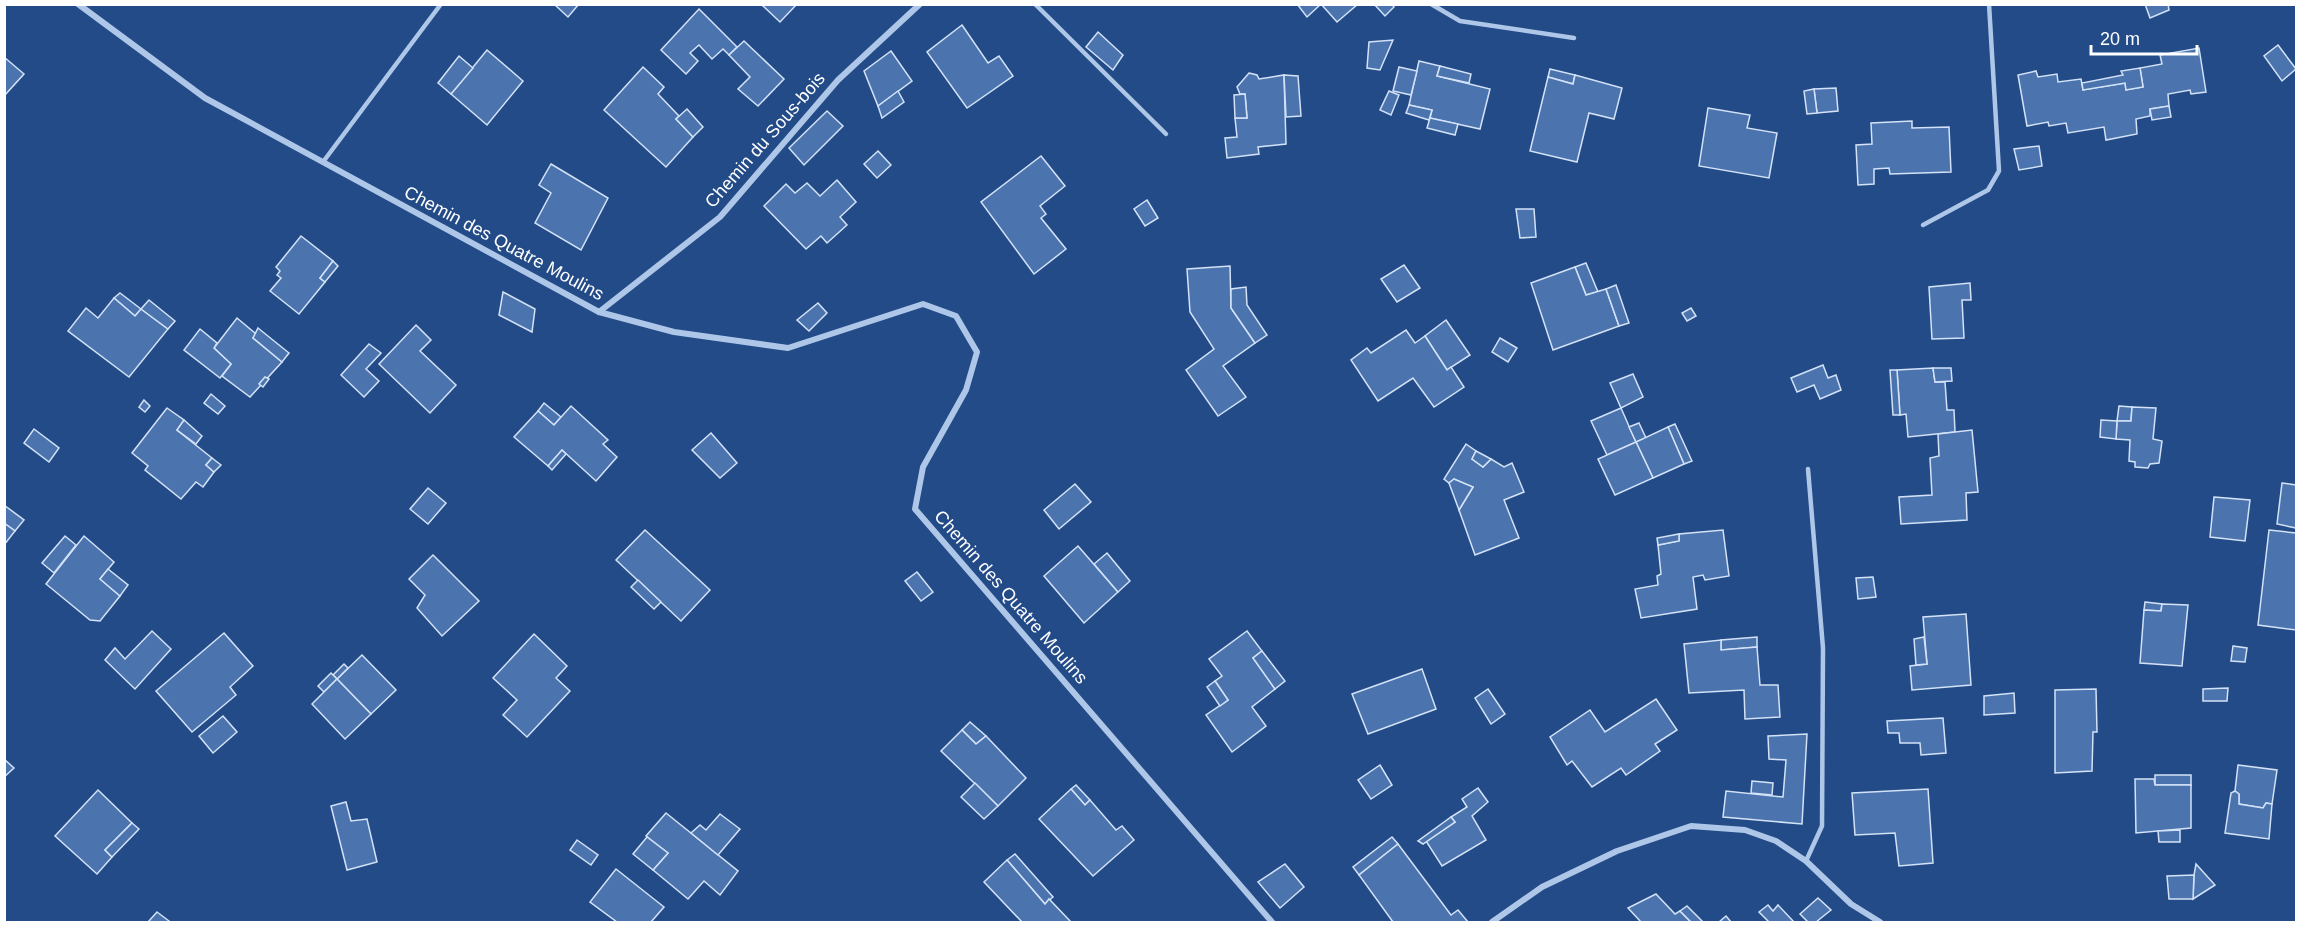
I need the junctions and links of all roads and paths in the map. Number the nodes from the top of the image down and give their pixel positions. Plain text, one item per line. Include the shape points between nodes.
1 (78, 4) edge
2 (441, 4) edge
3 (920, 4) edge
4 (1035, 4) edge
5 (1431, 4) edge
6 (1989, 4) edge
7 (1574, 38) dead end
8 (1166, 134) dead end
9 (323, 162) junction
10 (1923, 225) dead end
11 (599, 312) junction
12 (1808, 470) dead end
13 (1806, 861) junction
14 (1272, 922) edge
15 (1492, 922) edge
16 (1880, 922) edge

1 - 9 street, Chemin des Quatre Moulins via 205,98
2 - 9 lane
3 - 11 street, Chemin du Sous-bois via 838,80 720,217
4 - 8 lane
5 - 7 lane via 1460,21
6 - 10 lane via 1999,171 1988,190
9 - 11 street, Chemin des Quatre Moulins
11 - 14 street, Chemin des Quatre Moulins via 674,332 788,348 923,304 956,316 977,352 966,390 923,467 915,509
12 - 13 lane via 1824,648 1822,826
13 - 15 street via 1776,841 1745,830 1691,826 1606,856 1542,887
13 - 16 street via 1851,904

